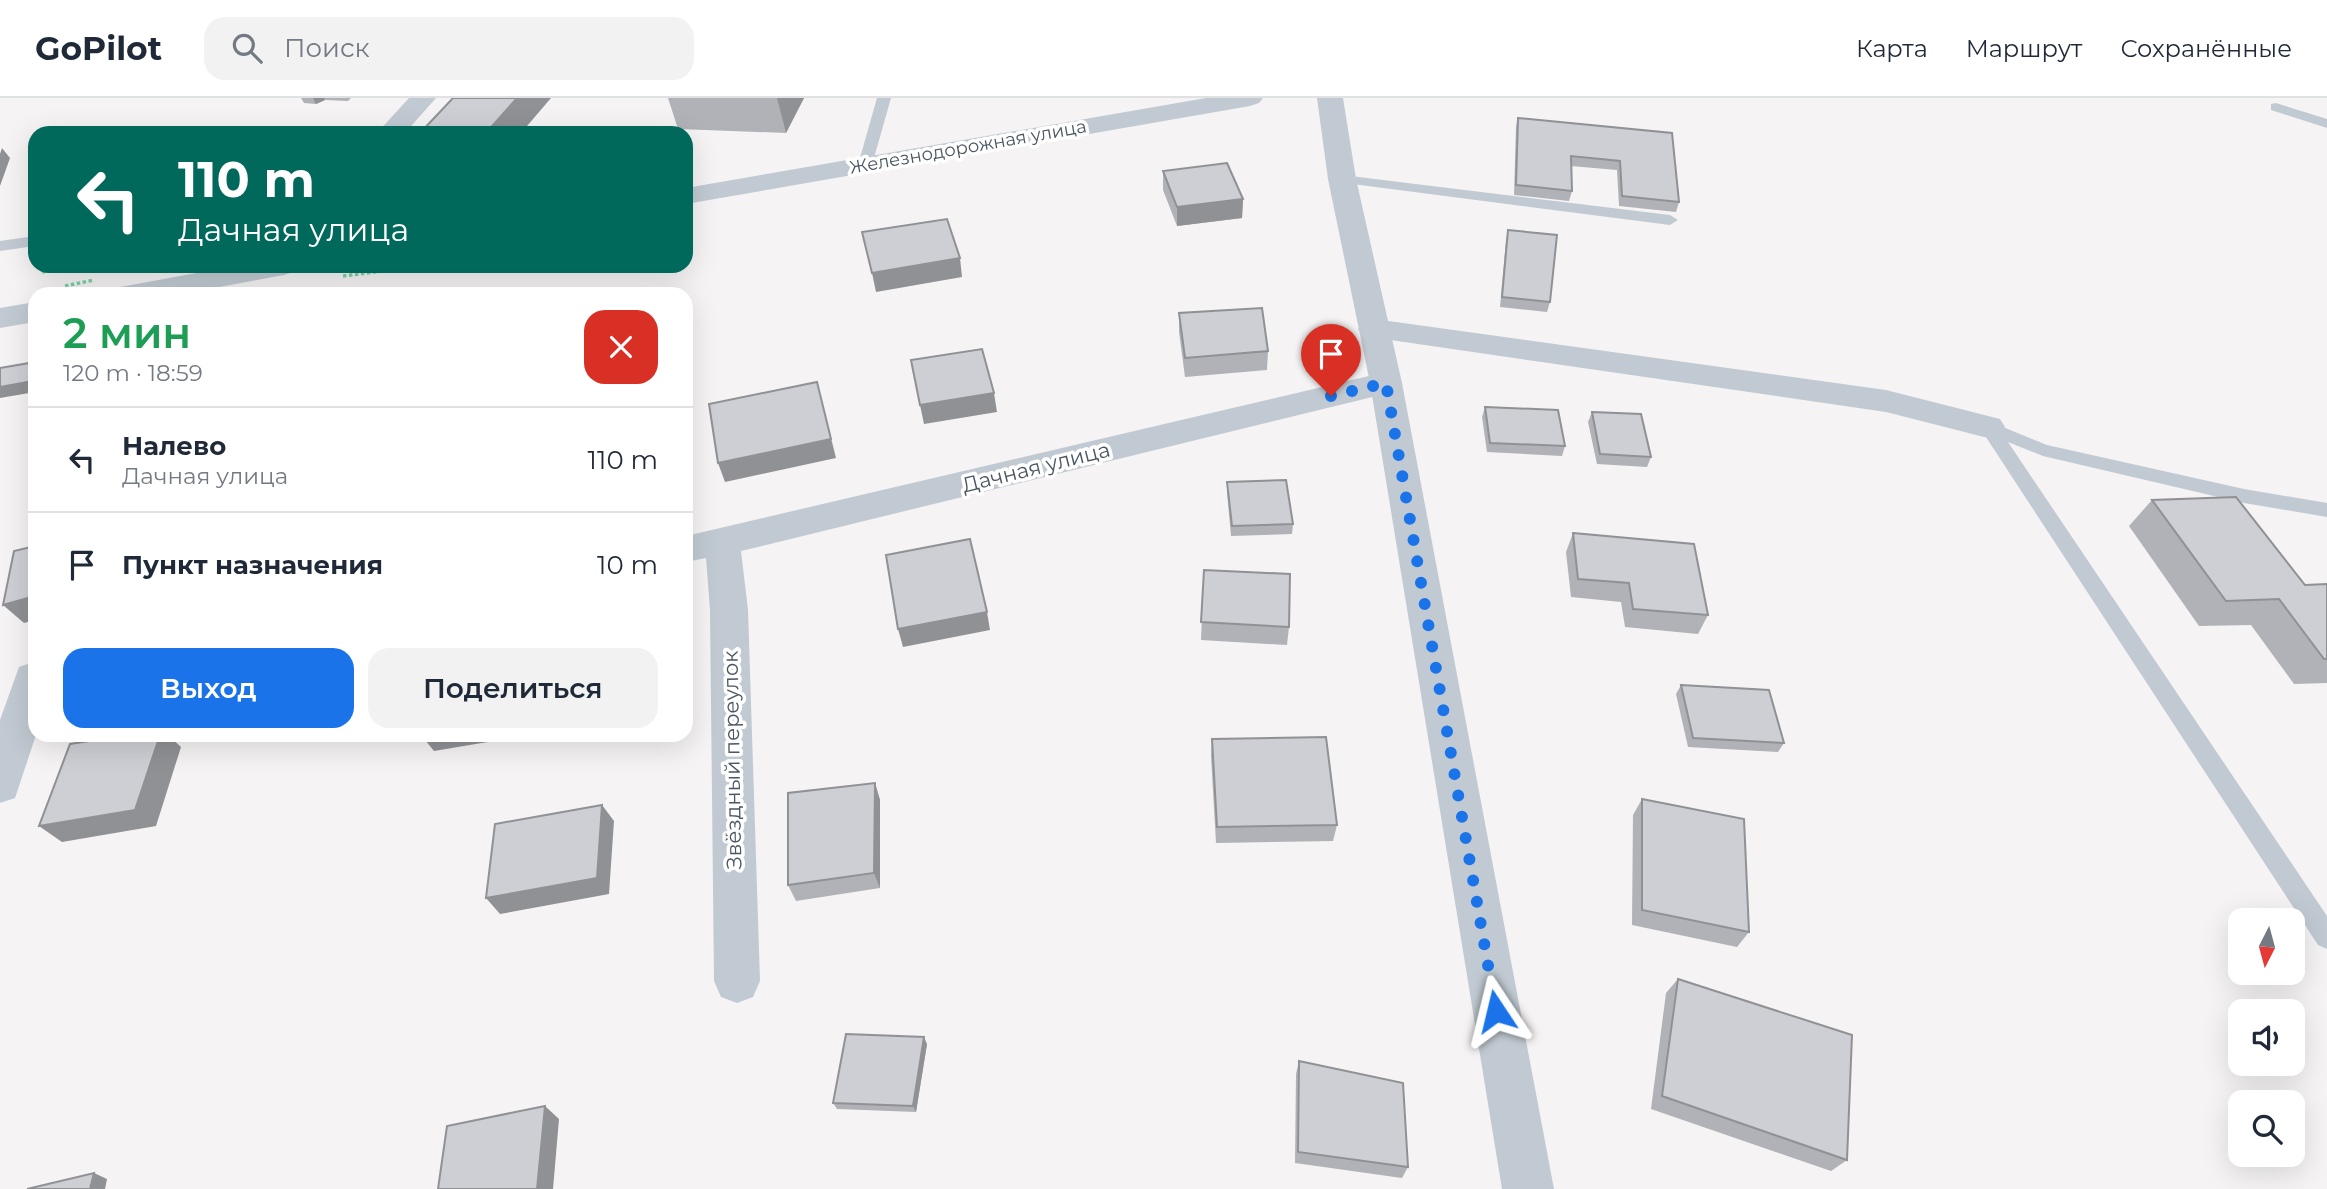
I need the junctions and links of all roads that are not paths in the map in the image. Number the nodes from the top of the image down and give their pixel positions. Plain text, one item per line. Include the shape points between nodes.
1 (423, 98) edge
2 (884, 98) edge
3 (1250, 98) edge
4 (1330, 98) edge
5 (2276, 107) dead end
6 (2327, 124) edge
7 (397, 126) edge
8 (865, 165) junction
9 (1342, 179) junction
10 (693, 196) edge
11 (1670, 220) dead end
12 (28, 242) edge
13 (0, 246) edge
14 (239, 273) edge
15 (167, 287) edge
16 (28, 313) edge
17 (0, 318) edge
18 (1374, 328) junction
19 (1386, 383) junction
20 (1988, 427) junction
21 (2327, 510) edge
22 (704, 544) edge
23 (23, 680) edge
24 (0, 785) edge
25 (2327, 937) edge
26 (737, 981) dead end
27 (1528, 1189) edge

1 - 7 street
2 - 8 lane
3 - 8 street, Железнодорожная улица
4 - 9 street
5 - 6 lane
8 - 10 street, Железнодорожная улица
9 - 11 lane
9 - 18 street
12 - 13 lane
14 - 15 street
16 - 17 street
18 - 19 street
18 - 20 street via 1886,401
19 - 22 street, Дачная улица
19 - 27 street
20 - 21 lane via 2043,450
20 - 25 lane
22 - 26 street, Звёздный переулок via 729,610
23 - 24 street

